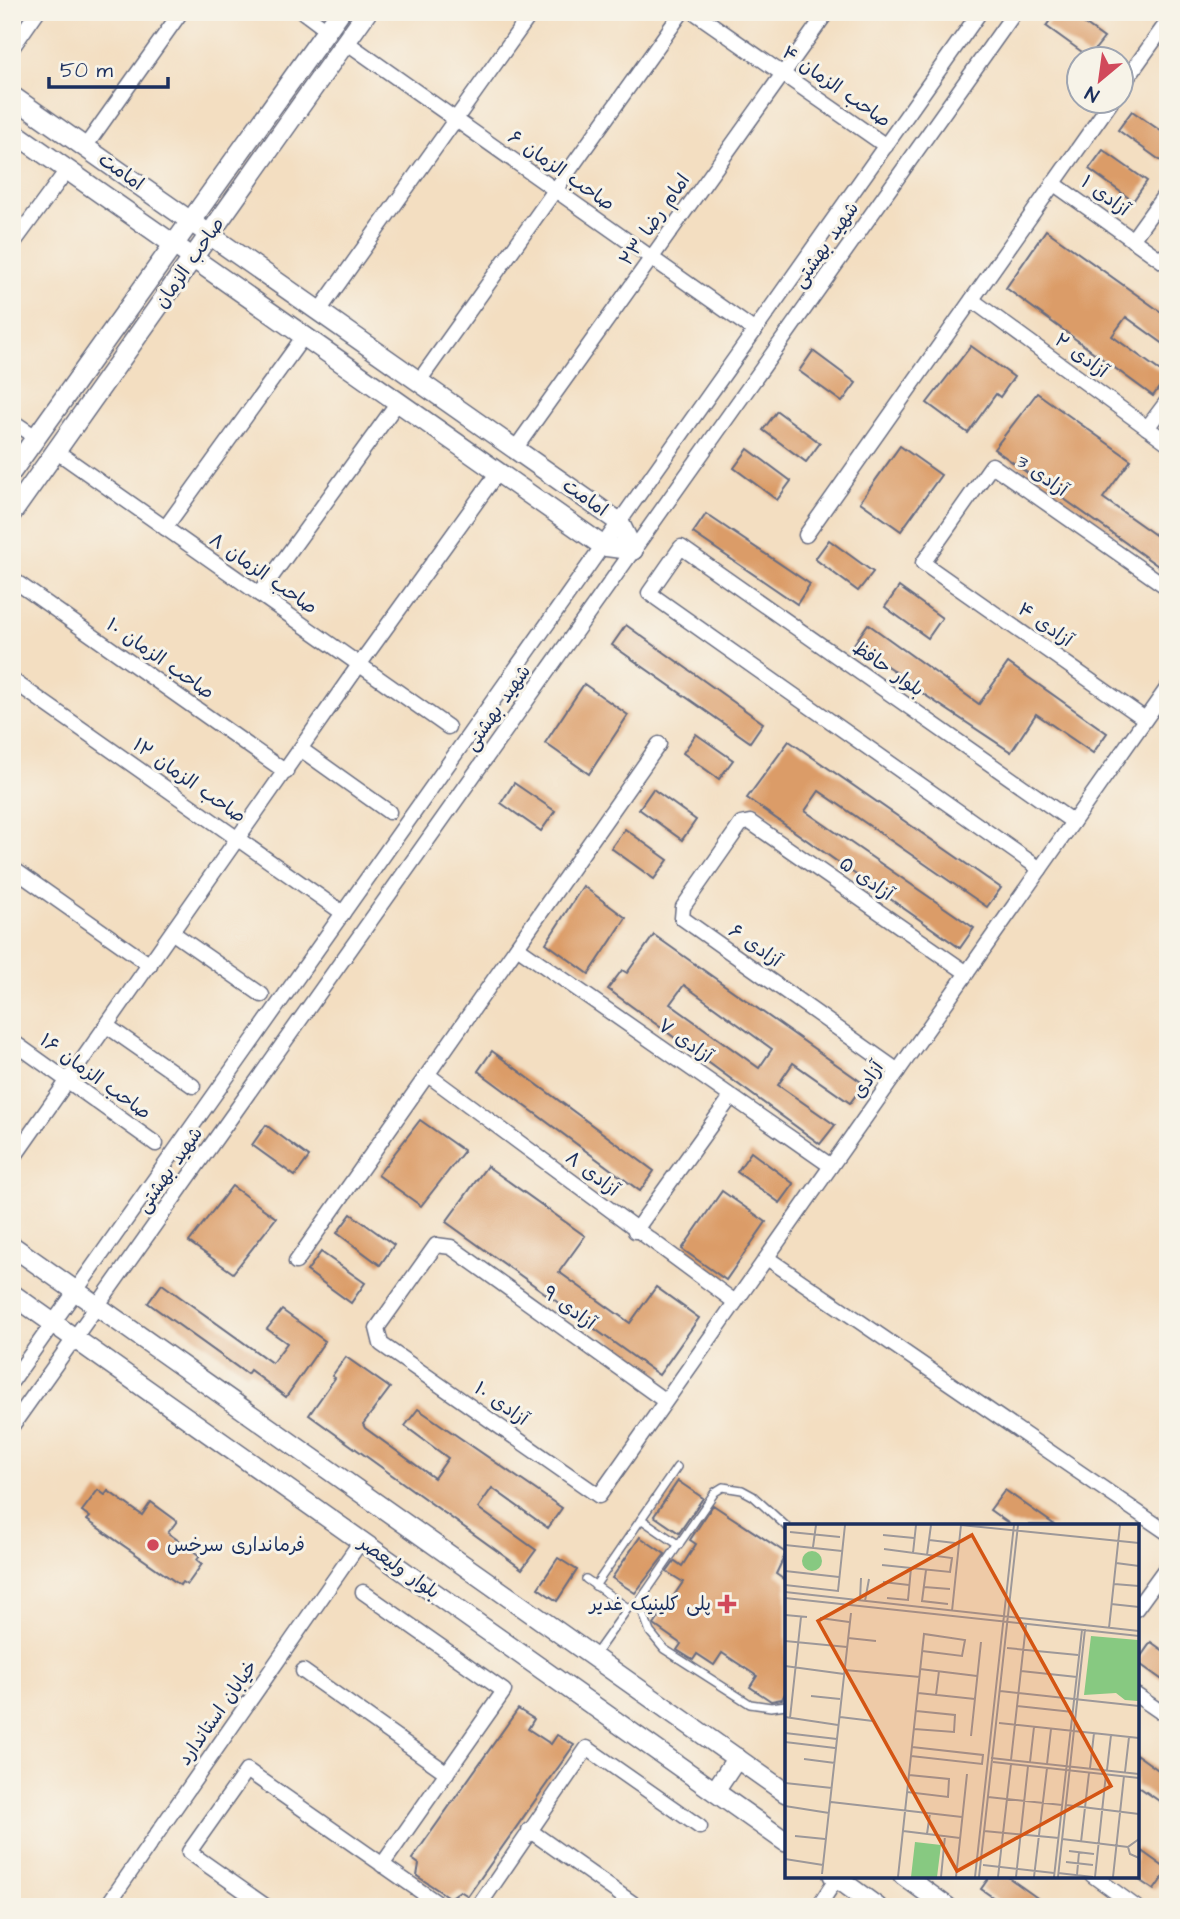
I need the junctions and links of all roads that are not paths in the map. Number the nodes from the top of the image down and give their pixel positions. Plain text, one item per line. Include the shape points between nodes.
1 (37, 12) edge
2 (181, 12) edge
3 (303, 12) edge
4 (340, 12) edge
5 (367, 12) edge
6 (532, 12) edge
7 (682, 12) edge
8 (694, 12) edge
9 (827, 12) edge
10 (980, 12) edge
11 (1015, 12) edge
12 (1168, 21) edge
13 (327, 30) junction
14 (346, 42) junction
15 (12, 48) edge
16 (1134, 69) edge
17 (783, 74) junction
18 (12, 96) edge
19 (1101, 116) edge
20 (455, 119) junction
21 (12, 131) edge
22 (886, 146) junction
23 (85, 147) junction
24 (67, 170) junction
25 (1054, 183) junction
26 (555, 190) junction
27 (1168, 190) edge
28 (191, 222) junction
29 (210, 234) junction
30 (1132, 240) junction
31 (12, 245) edge
32 (174, 245) junction
33 (193, 258) junction
34 (652, 258) junction
35 (1168, 265) edge
36 (972, 300) junction
37 (318, 311) junction
38 (755, 331) junction
39 (304, 336) junction
40 (419, 381) junction
41 (1168, 400) edge
42 (398, 402) junction
43 (12, 421) edge
44 (1147, 428) junction
45 (36, 437) junction
46 (1168, 443) edge
47 (515, 449) junction
48 (56, 452) junction
49 (12, 471) edge
50 (498, 472) junction
51 (12, 513) edge
52 (619, 522) junction
53 (165, 528) junction
54 (806, 535) dead end
55 (603, 546) junction
56 (634, 550) junction
57 (923, 563) joint
58 (12, 579) edge
59 (1168, 588) edge
60 (259, 594) junction
61 (359, 665) junction
62 (12, 680) edge
63 (1168, 687) edge
64 (1145, 719) junction
65 (448, 727) dead end
66 (659, 744) dead end
67 (302, 750) junction
68 (286, 772) junction
69 (389, 812) dead end
70 (1073, 822) junction
71 (741, 824) joint
72 (239, 839) junction
73 (12, 868) edge
74 (1040, 869) junction
75 (343, 913) junction
76 (173, 933) junction
77 (517, 947) junction
78 (150, 965) junction
79 (967, 973) junction
80 (262, 995) dead end
81 (107, 1026) junction
82 (12, 1041) edge
83 (898, 1071) junction
84 (428, 1075) junction
85 (68, 1081) junction
86 (193, 1086) dead end
87 (731, 1097) junction
88 (156, 1144) dead end
89 (12, 1160) edge
90 (831, 1167) junction
91 (635, 1231) junction
92 (12, 1246) edge
93 (767, 1258) junction
94 (296, 1262) dead end
95 (76, 1291) junction
96 (12, 1294) edge
97 (735, 1302) junction
98 (97, 1305) junction
99 (53, 1323) junction
100 (74, 1338) junction
101 (381, 1344) joint
102 (12, 1381) edge
103 (665, 1401) junction
104 (12, 1426) edge
105 (677, 1467) dead end
106 (599, 1496) joint
107 (641, 1519) junction
108 (785, 1524) edge
109 (1168, 1533) edge
110 (361, 1541) junction
111 (678, 1545) junction
112 (1168, 1565) edge
113 (586, 1579) dead end
114 (595, 1586) junction
115 (363, 1592) dead end
116 (639, 1602) junction
117 (1138, 1606) edge
118 (628, 1608) junction
119 (594, 1656) junction
120 (303, 1671) dead end
121 (1138, 1696) edge
122 (785, 1705) edge
123 (1168, 1717) edge
124 (737, 1758) junction
125 (447, 1773) junction
126 (715, 1791) junction
127 (785, 1792) edge
128 (700, 1827) dead end
129 (529, 1830) junction
130 (785, 1841) edge
131 (382, 1864) junction
132 (835, 1877) edge
133 (906, 1877) edge
134 (1095, 1877) edge
135 (869, 1904) edge
136 (106, 1907) edge
137 (267, 1907) edge
138 (443, 1907) edge
139 (478, 1907) edge
140 (638, 1907) edge
141 (818, 1907) edge
142 (947, 1907) edge
143 (1136, 1907) edge

1 - 15 street
2 - 23 street
3 - 13 street
4 - 13 street, صاحب الزمان
5 - 14 street, صاحب الزمان
6 - 20 street
7 - 26 street
8 - 17 street, صاحب الزمان ۴
9 - 17 street, امام رضا ۲۳
10 - 22 street, شهید بهشتی
11 - 56 street, شهید بهشتی
12 - 16 street
13 - 28 street, صاحب الزمان
14 - 20 street, صاحب الزمان ۶
14 - 29 street, صاحب الزمان
17 - 22 street, صاحب الزمان ۴
17 - 34 street, امام رضا ۲۳
18 - 23 street, امامت
19 - 25 street
20 - 26 street, صاحب الزمان ۶
20 - 37 street
21 - 24 street, امامت
22 - 38 street, شهید بهشتی
23 - 28 street, امامت
24 - 31 street
24 - 32 street, امامت
25 - 30 street, آزادی ۱
25 - 36 street
26 - 34 street, صاحب الزمان ۶
26 - 40 street
27 - 30 street
28 - 29 street, امامت
28 - 32 street, صاحب الزمان
29 - 33 street, صاحب الزمان
29 - 37 street, امامت
30 - 35 street, آزادی ۱
32 - 33 street, امامت
32 - 45 street, صاحب الزمان
33 - 39 street, امامت
33 - 48 street, صاحب الزمان
34 - 38 street, صاحب الزمان ۶
34 - 47 street, امام رضا ۲۳
36 - 44 street, آزادی ۲
36 - 54 street
37 - 40 street, امامت
38 - 52 street, شهید بهشتی
39 - 42 street, امامت
39 - 53 street
40 - 47 street, امامت
41 - 44 street
42 - 50 street, امامت
42 - 60 street
43 - 45 street
44 - 46 street, آزادی ۲
45 - 48 street
45 - 49 street, صاحب الزمان
47 - 52 street, امامت
48 - 51 street, صاحب الزمان
48 - 53 street, صاحب الزمان ۸
50 - 55 street, امامت
50 - 61 street
52 - 55 street, شهید بهشتی
52 - 56 street, امامت
53 - 60 street, صاحب الزمان ۸
55 - 56 street, امامت
55 - 75 street, شهید بهشتی
56 - 98 street, شهید بهشتی
57 - 59 street, آزادی 3 via 992,465
57 - 64 street, آزادی ۴
58 - 68 street, صاحب الزمان ۱۰
60 - 61 street, صاحب الزمان ۸
61 - 65 street, صاحب الزمان ۸
61 - 67 street
62 - 72 street, صاحب الزمان ۱۲
63 - 64 street, آزادی
64 - 70 street, آزادی
66 - 77 street
67 - 68 street
67 - 69 street
68 - 72 street
70 - 74 street, آزادی
70 - 74 street, بلوار حافظ via 681,547 649,593
71 - 79 street, آزادی ۵ via 750,822
71 - 83 street, آزادی ۶ via 683,907 682,918
72 - 75 street, صاحب الزمان ۱۲
72 - 76 street
73 - 78 street
74 - 79 street, آزادی
75 - 95 street, شهید بهشتی
76 - 78 street
76 - 80 street
77 - 84 street
77 - 87 street, آزادی ۷
78 - 81 street
79 - 83 street, آزادی
81 - 85 street
81 - 86 street
82 - 85 street, صاحب الزمان ۱۶
83 - 90 street, آزادی
84 - 91 street, آزادی ۸
84 - 94 street
85 - 88 street, صاحب الزمان ۱۶
85 - 89 street
87 - 90 street, آزادی ۷
87 - 91 street
90 - 93 street, آزادی
91 - 97 street, آزادی ۸
92 - 95 street, بلوار ولیعصر
93 - 97 street, آزادی
93 - 109 street
95 - 98 street, بلوار ولیعصر
95 - 99 street, شهید بهشتی
96 - 99 street, بلوار ولیعصر
97 - 103 street, آزادی
98 - 100 street, شهید بهشتی
98 - 119 street, بلوار ولیعصر
99 - 100 street, بلوار ولیعصر
99 - 102 street, شهید بهشتی
100 - 104 street, شهید بهشتی
100 - 110 street, بلوار ولیعصر
101 - 103 street, آزادی ۹ via 377,1328 436,1245 451,1247
101 - 106 street, آزادی ۱۰
103 - 106 street, آزادی
105 - 107 lane
107 - 111 lane
107 - 114 lane
108 - 111 lane via 753,1496 723,1487
110 - 126 street, بلوار ولیعصر
110 - 136 street, خیابان استاندارد
111 - 116 lane
112 - 117 street
113 - 114 lane
114 - 118 lane
115 - 125 street via 504,1691
116 - 118 lane
116 - 122 lane via 650,1632 674,1655 750,1703
118 - 119 lane
119 - 124 street, بلوار ولیعصر
120 - 125 street
121 - 123 street
124 - 126 street
124 - 127 street, بلوار ولیعصر
125 - 131 street
126 - 130 street, بلوار ولیعصر
128 - 129 street via 587,1748
129 - 139 street
129 - 140 street
131 - 137 street via 247,1770 189,1852
131 - 138 street
132 - 135 street
132 - 141 street
133 - 142 street
134 - 143 street

